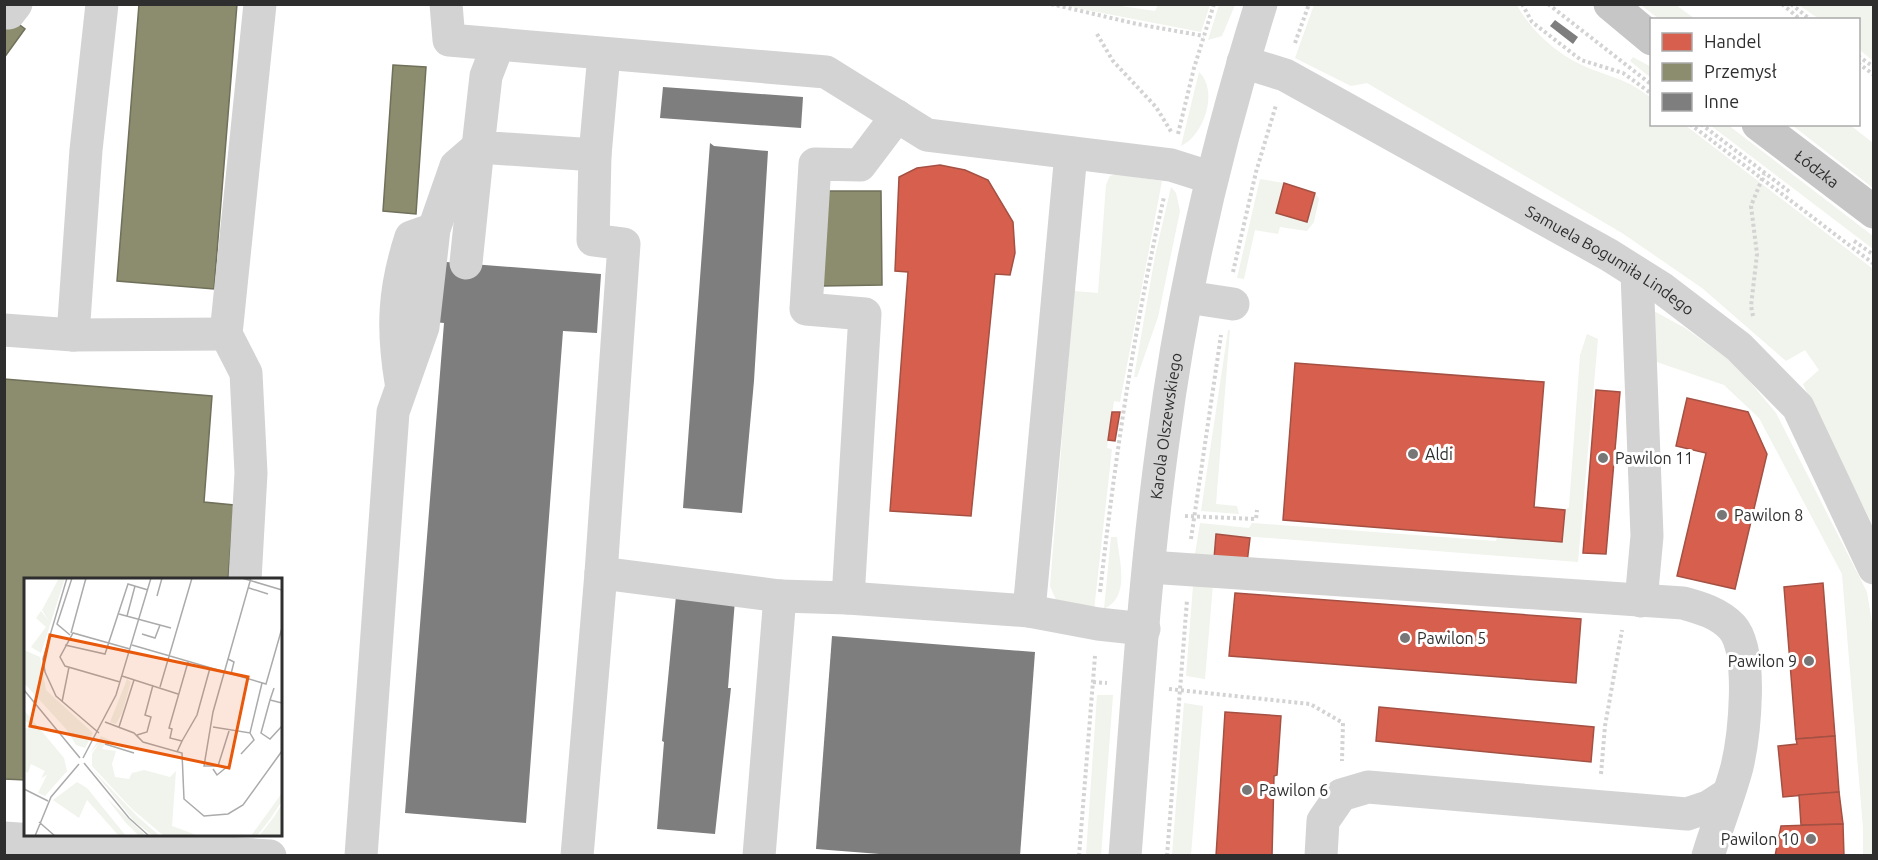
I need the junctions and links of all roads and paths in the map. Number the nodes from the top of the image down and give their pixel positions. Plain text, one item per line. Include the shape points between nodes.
1 (102, 4) edge
2 (260, 4) edge
3 (446, 4) edge
4 (1051, 4) edge
5 (1261, 4) edge
6 (1309, 4) edge
7 (1522, 4) edge
8 (1548, 4) edge
9 (1610, 4) edge
10 (1782, 4) edge
11 (1791, 4) edge
12 (1799, 18) edge
13 (1808, 18) edge
14 (1097, 34) dead end
15 (1204, 36) dead end
16 (1650, 37) edge
17 (498, 45) junction
18 (604, 54) junction
19 (1860, 57) edge
20 (1243, 62) junction
21 (1860, 64) edge
22 (1874, 67) edge
23 (1285, 75) junction
24 (1874, 75) edge
25 (1650, 83) edge
26 (1650, 93) edge
27 (897, 116) junction
28 (1693, 126) edge
29 (1761, 126) edge
30 (1173, 141) dead end
31 (478, 147) junction
32 (1071, 153) junction
33 (595, 155) junction
34 (1764, 174) dead end
35 (1212, 178) junction
36 (1761, 179) junction
37 (1874, 212) edge
38 (466, 263) dead end
39 (1874, 264) edge
40 (1637, 273) junction
41 (1187, 297) junction
42 (1230, 303) junction
43 (4, 330) edge
44 (226, 334) junction
45 (73, 335) junction
46 (1745, 352) junction
47 (1186, 505) dead end
48 (1257, 510) dead end
49 (1185, 516) junction
50 (1194, 516) junction
51 (1172, 568) junction
52 (1874, 568) edge
53 (601, 573) junction
54 (245, 578) edge
55 (780, 596) junction
56 (848, 598) junction
57 (1633, 600) junction
58 (1029, 611) junction
59 (1144, 629) junction
60 (1170, 679) dead end
61 (1163, 689) dead end
62 (1170, 689) junction
63 (1179, 691) junction
64 (1169, 701) dead end
65 (1728, 794) junction
66 (1341, 795) junction
67 (1598, 806) junction
68 (4, 838) edge
69 (228, 847) edge
70 (163, 852) edge
71 (270, 855) edge
72 (361, 855) edge
73 (577, 855) edge
74 (759, 855) edge
75 (1125, 855) edge
76 (1167, 855) edge
77 (1321, 855) edge
78 (1708, 855) edge

1 - 45 street via 86,150
2 - 44 street
3 - 17 street via 449,40
4 - 15 path
5 - 20 street, Karola Olszewskiego
6 - 23 path
7 - 26 path via 1532,22 1581,60 1623,73
8 - 25 path
9 - 16 main road
10 - 12 path
11 - 13 path
14 - 30 path via 1113,61 1172,129
17 - 18 street
17 - 31 street via 486,76
18 - 27 street via 826,72
18 - 33 street
19 - 22 path
20 - 23 street, Samuela Bogumiła Lindego
20 - 35 street, Karola Olszewskiego
21 - 24 path
23 - 40 street, Samuela Bogumiła Lindego
23 - 42 path via 1256,172
27 - 32 street via 927,135
27 - 56 street via 860,165 815,165 806,309 865,314
28 - 36 path
29 - 37 main road, Łódzka
31 - 33 street
31 - 38 street
31 - 72 street via 456,166 434,229 423,327 393,412
32 - 35 street via 1171,165
32 - 58 street
33 - 53 street via 593,240 624,244
34 - 36 path
35 - 41 street, Karola Olszewskiego
36 - 39 path
36 - 46 path via 1751,206 1757,254 1751,306 1758,337
40 - 46 street, Samuela Bogumiła Lindego
40 - 57 street via 1647,536
41 - 42 street
41 - 51 street, Karola Olszewskiego via 1162,441
42 - 50 path
43 - 45 street
44 - 45 street
44 - 54 street via 246,373 251,473
46 - 52 street, Samuela Bogumiła Lindego via 1798,407
47 - 49 path
48 - 50 path via 1256,519
49 - 50 path
49 - 51 path
50 - 51 path
51 - 57 street
51 - 59 street, Karola Olszewskiego
51 - 63 path
53 - 55 street
53 - 73 street
55 - 56 street
55 - 74 street
56 - 58 street
57 - 65 street via 1702,608 1734,628 1742,643 1747,675 1737,765
57 - 67 path via 1605,726
58 - 59 street
59 - 75 street, Karola Olszewskiego
60 - 62 path
61 - 62 path
62 - 63 path
62 - 64 path
63 - 66 path via 1310,704 1343,723
63 - 76 path
65 - 67 street via 1687,814
65 - 78 street
66 - 67 street via 1368,787
66 - 77 street via 1323,821
68 - 70 street
69 - 70 street
69 - 71 street

